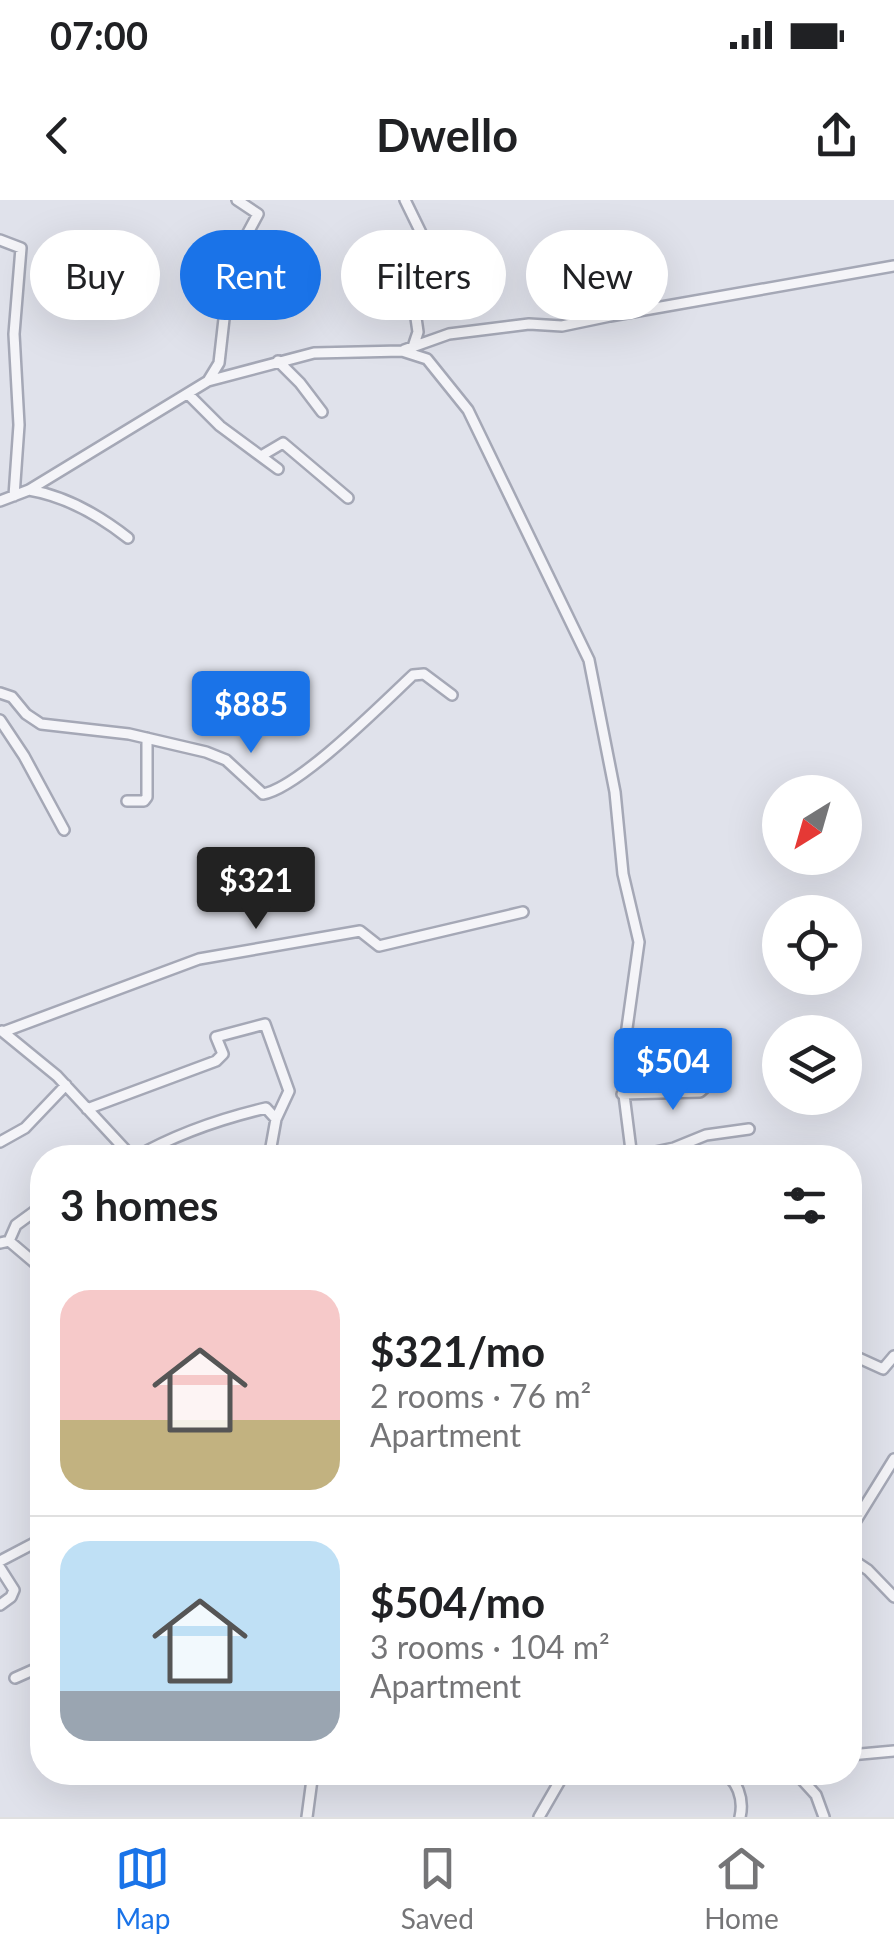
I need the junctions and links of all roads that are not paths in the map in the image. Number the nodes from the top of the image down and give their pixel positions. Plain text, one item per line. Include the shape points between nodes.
1 (237, 200) edge
2 (406, 200) edge
3 (0, 240) edge
4 (894, 266) edge
5 (0, 332) edge
6 (14, 334) junction
7 (413, 348) junction
8 (402, 351) junction
9 (278, 361) junction
10 (208, 382) junction
11 (189, 395) junction
12 (322, 412) dead end
13 (261, 456) junction
14 (278, 469) dead end
15 (29, 490) junction
16 (14, 496) junction
17 (348, 498) dead end
18 (0, 501) edge
19 (128, 538) dead end
20 (0, 693) edge
21 (452, 695) dead end
22 (0, 720) edge
23 (148, 738) junction
24 (127, 802) dead end
25 (64, 830) dead end
26 (523, 912) dead end
27 (2, 1031) edge
28 (710, 1084) dead end
29 (66, 1085) junction
30 (622, 1094) junction
31 (88, 1109) junction
32 (276, 1119) junction
33 (749, 1129) dead end
34 (0, 1142) edge
35 (122, 1145) edge
36 (157, 1145) edge
37 (271, 1145) edge
38 (630, 1145) edge
39 (681, 1145) edge
40 (30, 1215) edge
41 (4, 1242) edge
42 (30, 1260) edge
43 (894, 1356) edge
44 (862, 1359) edge
45 (894, 1459) edge
46 (862, 1511) edge
47 (30, 1547) edge
48 (0, 1565) edge
49 (862, 1566) edge
50 (894, 1596) edge
51 (0, 1604) edge
52 (30, 1671) edge
53 (15, 1678) dead end
54 (894, 1751) edge
55 (862, 1754) edge
56 (311, 1785) edge
57 (557, 1785) edge
58 (730, 1785) edge
59 (807, 1785) edge
60 (307, 1817) edge
61 (539, 1817) edge
62 (740, 1817) edge
63 (824, 1817) edge

1 - 10 street via 258,214 230,266 219,363
2 - 7 street via 425,241
3 - 6 street via 21,248
4 - 7 street via 588,323 449,334
5 - 6 street
6 - 16 street
7 - 8 street
8 - 9 street via 314,353
8 - 30 street via 426,360 468,410 589,660 639,942
9 - 10 street
9 - 12 street
10 - 11 street
11 - 13 street
11 - 15 street
13 - 14 street
13 - 17 street via 283,442
15 - 16 street
15 - 19 street via 103,518
16 - 18 street
20 - 23 street via 41,724
21 - 23 street via 424,674 413,674 302,773 264,794 226,760
22 - 25 street
23 - 24 street via 147,796
26 - 27 street via 379,946 360,931 199,959
27 - 29 street
28 - 30 street via 700,1092
29 - 31 street
29 - 34 street via 25,1128
30 - 38 street
31 - 32 street via 216,1061 223,1054 216,1037 265,1024 288,1082
31 - 35 street
32 - 36 street via 266,1108
32 - 37 street
33 - 39 street
40 - 41 street
41 - 42 street
43 - 44 street via 883,1369
45 - 46 street
47 - 48 street
48 - 51 street via 14,1590
49 - 50 street
52 - 53 street
54 - 55 street
56 - 60 street
57 - 61 street
58 - 62 street
59 - 63 street

